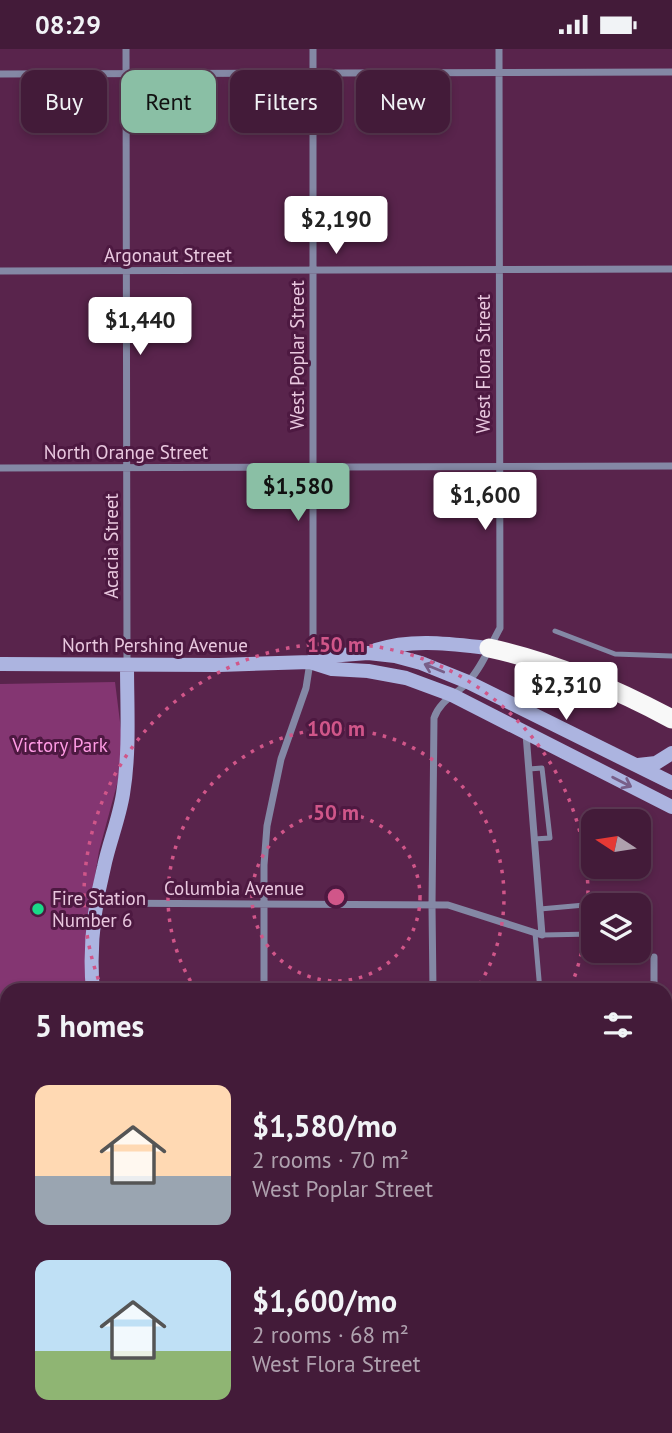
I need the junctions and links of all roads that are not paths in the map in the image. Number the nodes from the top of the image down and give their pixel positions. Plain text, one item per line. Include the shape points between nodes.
1 (126, 49) edge
2 (313, 49) edge
3 (499, 49) edge
4 (126, 70) edge
5 (313, 70) edge
6 (499, 72) junction
7 (672, 72) edge
8 (342, 73) edge
9 (0, 74) edge
10 (121, 74) edge
11 (126, 133) edge
12 (313, 133) edge
13 (499, 269) junction
14 (672, 269) edge
15 (313, 270) junction
16 (0, 271) edge
17 (126, 271) junction
18 (672, 465) edge
19 (499, 466) junction
20 (312, 467) junction
21 (0, 468) edge
22 (126, 468) junction
23 (555, 631) dead end
24 (489, 648) junction
25 (368, 653) junction
26 (672, 656) edge
27 (310, 662) junction
28 (0, 664) edge
29 (127, 665) junction
30 (468, 682) junction
31 (452, 695) junction
32 (667, 716) edge
33 (526, 734) junction
34 (672, 753) edge
35 (612, 754) junction
36 (635, 765) junction
37 (528, 769) junction
38 (672, 783) edge
39 (672, 807) edge
40 (534, 839) junction
41 (97, 904) junction
42 (264, 904) junction
43 (432, 905) junction
44 (581, 905) edge
45 (540, 909) junction
46 (539, 934) junction
47 (581, 935) edge
48 (654, 957) dead end
49 (93, 983) edge
50 (264, 983) edge
51 (433, 983) edge
52 (540, 983) edge
53 (654, 983) edge

1 - 4 street, Acacia Street
2 - 5 street, West Poplar Street
3 - 6 street, West Flora Street
6 - 7 street
6 - 8 street
6 - 13 street, West Flora Street
9 - 10 street
11 - 17 street, Acacia Street
12 - 15 street, West Poplar Street
13 - 14 street, Argonaut Street
13 - 15 street, Argonaut Street
13 - 19 street, West Flora Street
15 - 17 street, Argonaut Street
15 - 20 street, West Poplar Street
16 - 17 street, Argonaut Street
17 - 22 street, Acacia Street
18 - 19 street, North Orange Street
19 - 20 street, North Orange Street
19 - 24 street, West Flora Street via 500,628
20 - 22 street, North Orange Street
20 - 27 street, West Poplar Street
21 - 22 street, North Orange Street
22 - 29 street, Acacia Street
23 - 26 lane via 615,654
24 - 25 main road via 438,643 389,646
24 - 30 street, West Flora Street
24 - 32 highway via 529,656 581,675
25 - 27 main road, North Pershing Avenue
30 -> 25 main road, North Pershing Avenue via 421,663
27 - 29 main road, North Pershing Avenue
27 - 31 main road, North Pershing Avenue via 406,678
27 - 42 street, West Poplar Street via 274,786
28 - 29 main road, North Pershing Avenue
29 - 41 main road via 124,793
30 - 31 street, West Flora Street
30 - 35 main road, North Pershing Avenue
31 - 33 main road, North Pershing Avenue
31 - 43 street, West Flora Street via 438,707 433,730
33 - 35 main road via 548,733 596,756
33 - 37 street
33 -> 39 main road, North Pershing Avenue
34 - 36 main road via 656,763
35 - 36 main road, North Pershing Avenue
36 - 38 main road, North Pershing Avenue
37 - 40 street
37 - 40 lane via 542,768 550,838
40 - 45 street
41 - 42 street, Columbia Avenue
41 - 49 main road
42 - 43 street, Columbia Avenue
42 - 50 street, West Poplar Street
43 - 46 street, Columbia Avenue via 447,905
43 - 51 street, West Flora Street
44 - 45 lane
45 - 46 street
46 - 47 lane
46 - 52 lane
48 - 53 street

